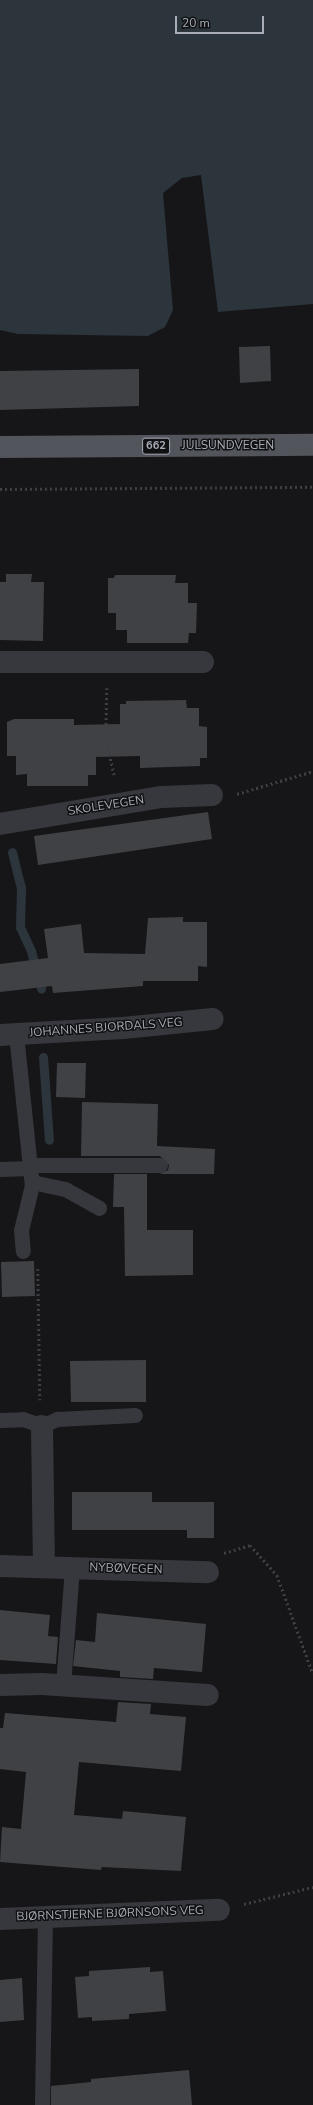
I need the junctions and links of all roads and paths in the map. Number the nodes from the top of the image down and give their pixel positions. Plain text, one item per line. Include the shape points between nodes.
1 (313, 445) edge
2 (0, 447) edge
3 (313, 487) edge
4 (0, 488) edge
5 (107, 661) junction
6 (0, 662) edge
7 (203, 662) dead end
8 (313, 771) edge
9 (114, 773) dead end
10 (212, 795) joint
11 (0, 824) edge
12 (213, 1019) dead end
13 (8, 1035) edge
14 (160, 1165) dead end
15 (0, 1170) edge
16 (31, 1171) junction
17 (98, 1208) dead end
18 (22, 1251) joint
19 (136, 1416) dead end
20 (0, 1420) edge
21 (42, 1426) junction
22 (0, 1566) edge
23 (44, 1566) junction
24 (72, 1568) junction
25 (208, 1572) joint
26 (313, 1674) edge
27 (0, 1685) edge
28 (63, 1685) junction
29 (208, 1695) dead end
30 (313, 1887) edge
31 (219, 1910) joint
32 (45, 1916) junction
33 (0, 1919) edge
34 (42, 2105) edge

1 - 2 main road, JULSUNDVEGEN / 662
3 - 4 path
5 - 6 street
5 - 7 street
5 - 9 path via 106,739
8 - 10 path via 237,794
10 - 11 street, SKOLEVEGEN via 162,797
12 - 13 street, JOHANNES BJORDALS VEG
13 - 16 lane
14 - 16 lane
15 - 16 lane
16 - 17 lane
16 - 18 lane via 21,1230
18 - 21 path via 38,1262
19 - 21 lane via 57,1418
20 - 21 lane via 22,1419
21 - 23 street
22 - 23 street, NYBØVEGEN
23 - 24 street, NYBØVEGEN
24 - 25 street, NYBØVEGEN
24 - 28 lane
25 - 26 path via 227,1550 250,1545 277,1574
27 - 28 street
28 - 29 street
30 - 31 path
31 - 32 street, BJØRNSTJERNE BJØRNSONS VEG
32 - 33 street, BJØRNSTJERNE BJØRNSONS VEG
32 - 34 lane

